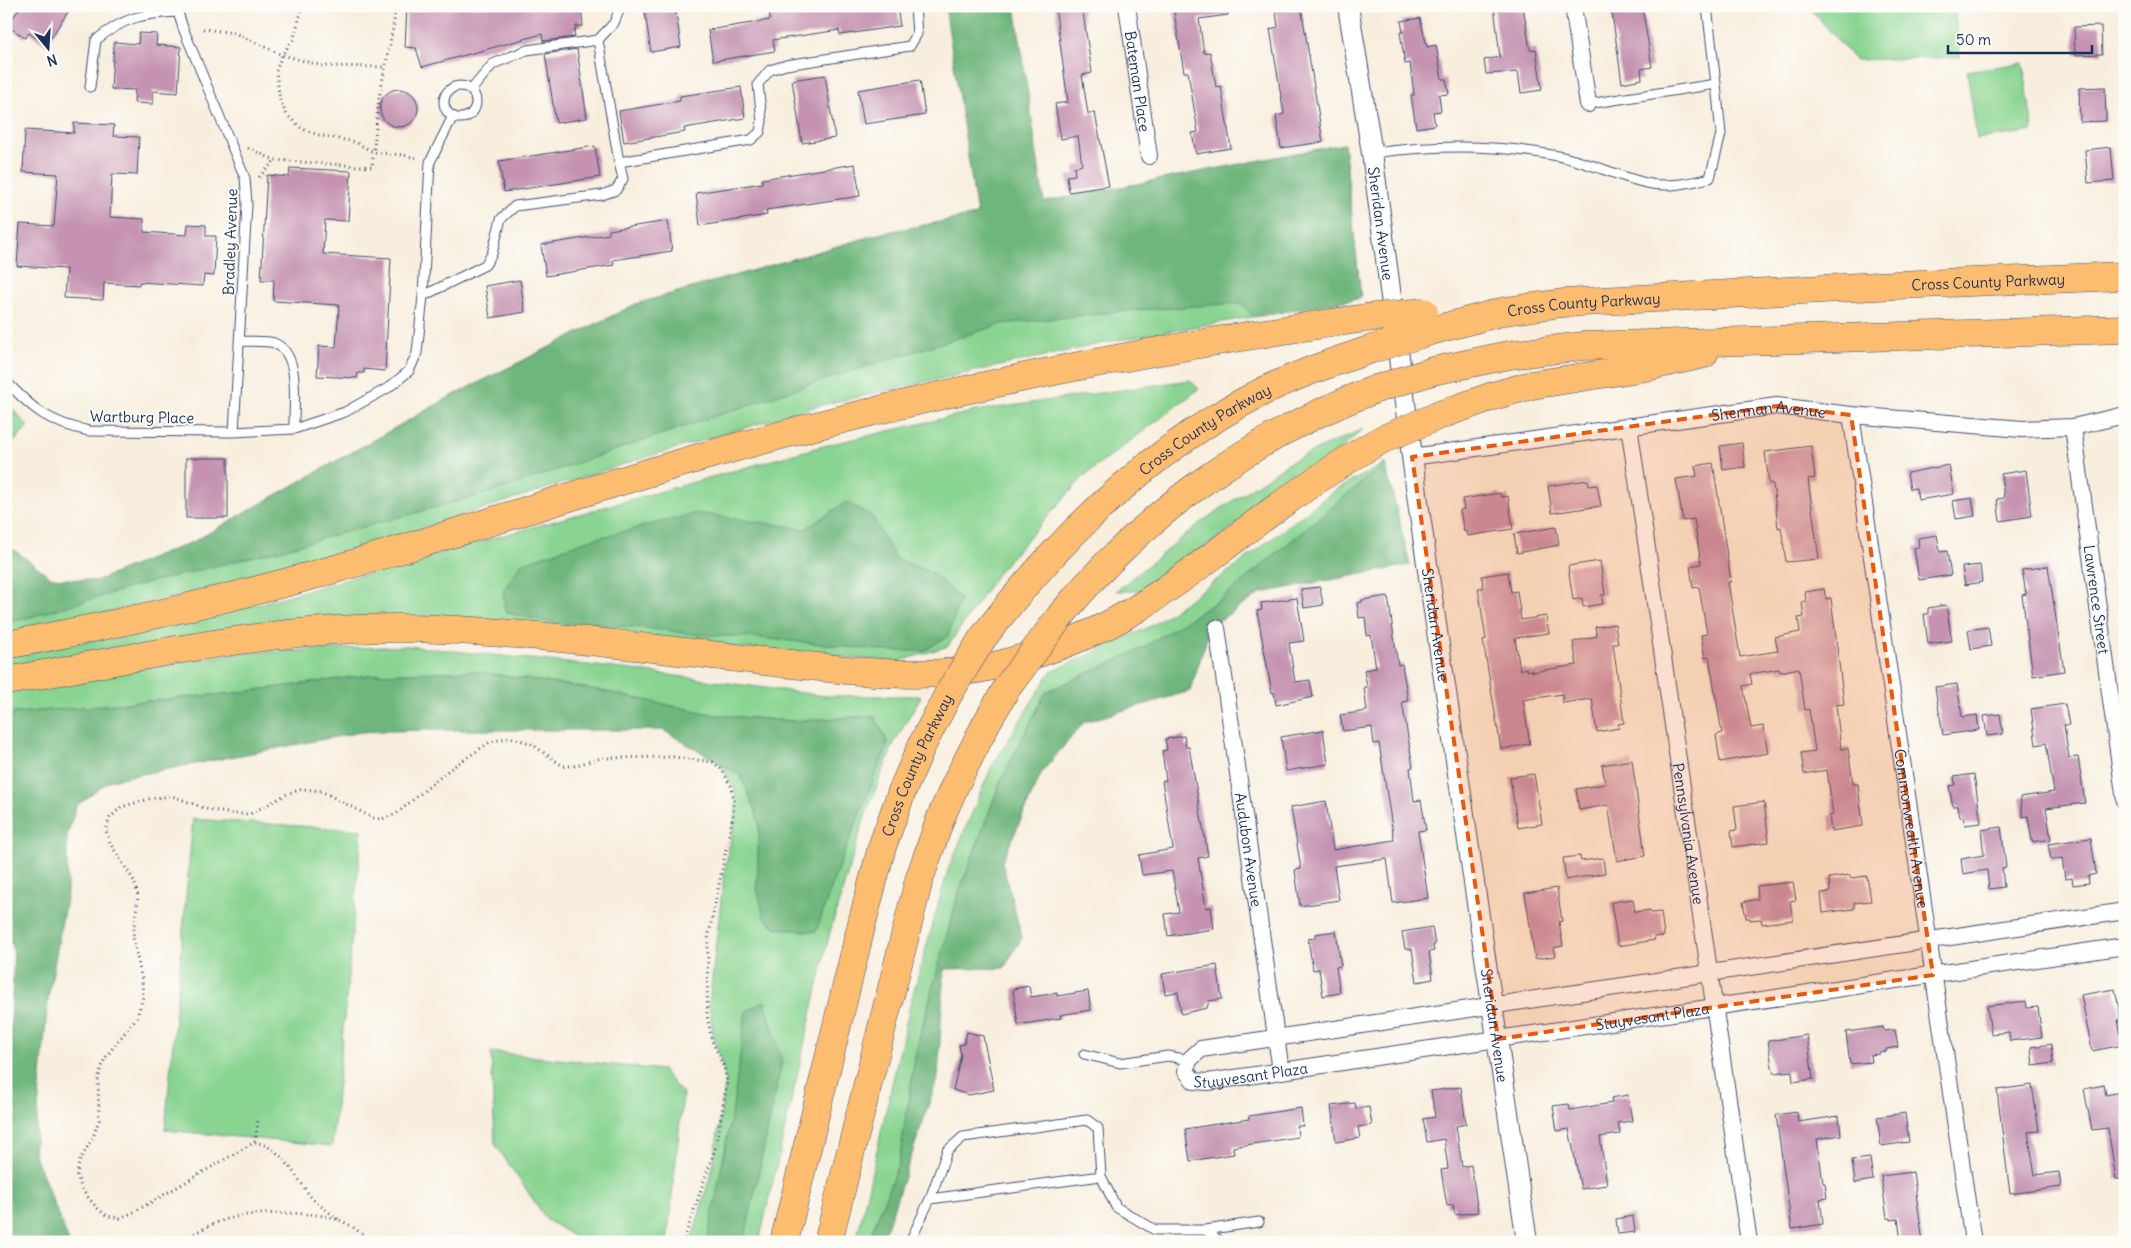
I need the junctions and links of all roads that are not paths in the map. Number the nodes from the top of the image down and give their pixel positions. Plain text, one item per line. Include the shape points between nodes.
1 (621, 6) edge
2 (914, 6) edge
3 (1127, 6) edge
4 (1348, 6) edge
5 (1573, 6) edge
6 (1707, 6) edge
7 (177, 9) edge
8 (598, 40) junction
9 (1716, 84) junction
10 (90, 86) dead end
11 (471, 90) junction
12 (1588, 104) joint
13 (453, 116) junction
14 (1372, 153) junction
15 (1148, 156) dead end
16 (619, 162) junction
17 (2125, 257) edge
18 (2125, 276) edge
19 (2055, 278) junction
20 (423, 296) junction
21 (1426, 322) junction
22 (2125, 329) edge
23 (239, 341) junction
24 (1766, 341) junction
25 (6, 381) edge
26 (1851, 414) junction
27 (2125, 415) edge
28 (1629, 426) junction
29 (2073, 427) junction
30 (294, 429) junction
31 (234, 432) junction
32 (1412, 457) junction
33 (1217, 628) dead end
34 (6, 645) edge
35 (6, 681) edge
36 (2120, 735) edge
37 (2125, 801) edge
38 (2125, 911) edge
39 (1928, 941) junction
40 (2125, 946) edge
41 (1709, 973) junction
42 (1933, 975) junction
43 (1493, 1005) junction
44 (1714, 1008) junction
45 (1276, 1038) junction
46 (1498, 1039) junction
47 (1084, 1054) dead end
48 (1189, 1060) junction
49 (1282, 1071) junction
50 (1101, 1176) junction
51 (930, 1199) junction
52 (1259, 1222) dead end
53 (1205, 1230) junction
54 (784, 1242) edge
55 (828, 1242) edge
56 (910, 1242) edge
57 (1221, 1242) edge
58 (1527, 1242) edge
59 (1749, 1242) edge
60 (1973, 1242) edge

1 - 8 lane via 614,23
2 - 16 lane via 918,34 910,46 770,70 758,84 761,126 760,132 751,140
3 - 15 street, Bateman Place
4 - 14 street, Sheridan Avenue
5 - 12 street
6 - 9 lane
7 - 10 lane via 130,19 96,40
7 - 23 lane, Bradley Avenue via 245,178 247,204
8 - 11 lane via 527,50 493,64
8 - 16 lane
9 - 12 lane
9 - 14 lane via 1721,134 1710,178 1682,185 1648,184 1560,156 1508,148 1456,146
11 - 13 lane via 475,96 475,108 466,117
11 - 13 lane via 454,88 446,96 445,108
13 - 20 lane, Wartburg Place via 430,162
14 - 32 street, Sheridan Avenue
16 - 20 lane via 622,179 616,190 602,195 514,206 501,219 492,254 485,265
17 - 19 highway
18 - 19 highway, Cross County Parkway
19 - 21 highway, Cross County Parkway via 1544,305
20 - 30 lane, Wartburg Place via 417,353 409,371 388,388 345,412
21 - 34 highway, bridge via 1366,318 1138,355 870,412 704,456 295,580 162,614
21 - 54 highway, Cross County Parkway, bridge via 1372,349 1263,392 1197,430 1127,484 1075,531 1031,578 982,639 922,745 882,847
22 - 24 highway
23 - 30 lane via 273,343 287,352 293,369
23 - 31 lane, Bradley Avenue
24 - 35 highway, bridge via 1532,385 1440,415 1381,440 1301,490 1136,609 1053,647 985,668 923,674 854,671 517,635 387,628 327,630 235,641
24 - 55 highway, bridge via 1583,346 1509,355 1434,371 1376,389 1276,436 1218,472 1159,515 1106,564 1062,614 1008,686 941,818 919,880
25 - 31 lane, Wartburg Place via 30,406 69,427 89,431
26 - 28 street, Sherman Avenue via 1777,406
26 - 29 street, Sherman Avenue via 2022,429
26 - 39 street, Commonwealth Avenue
27 - 29 street, Sherman Avenue
28 - 32 street, Sherman Avenue
28 - 41 street, Pennsylvania Avenue
29 - 36 street, Lawrence Street
30 - 31 lane, Wartburg Place
32 - 43 street, Sheridan Avenue
33 - 45 street, Audubon Avenue
36 - 37 street, Lawrence Street
38 - 39 street, Stuyvesant Plaza
39 - 41 street, Stuyvesant Plaza
39 - 42 street, Commonwealth Avenue
40 - 42 street, Stuyvesant Plaza
41 - 43 street, Stuyvesant Plaza
41 - 44 street, Pennsylvania Avenue
42 - 44 street, Stuyvesant Plaza
42 - 60 street, Commonwealth Avenue
43 - 45 street, Stuyvesant Plaza
43 - 46 street, Sheridan Avenue
44 - 46 street, Stuyvesant Plaza
44 - 59 street, Pennsylvania Avenue
45 - 48 street, Stuyvesant Plaza via 1201,1049
45 - 49 street, Audubon Avenue
46 - 49 street, Stuyvesant Plaza
46 - 58 street, Sheridan Avenue
47 - 48 lane via 1120,1063 1168,1056
48 - 49 street, Stuyvesant Plaza via 1186,1071 1194,1081 1208,1082
50 - 51 lane
50 - 51 lane via 1098,1128 1086,1120 964,1138 947,1151
50 - 53 lane via 1116,1206 1155,1230
51 - 56 lane
52 - 53 lane
53 - 57 lane

